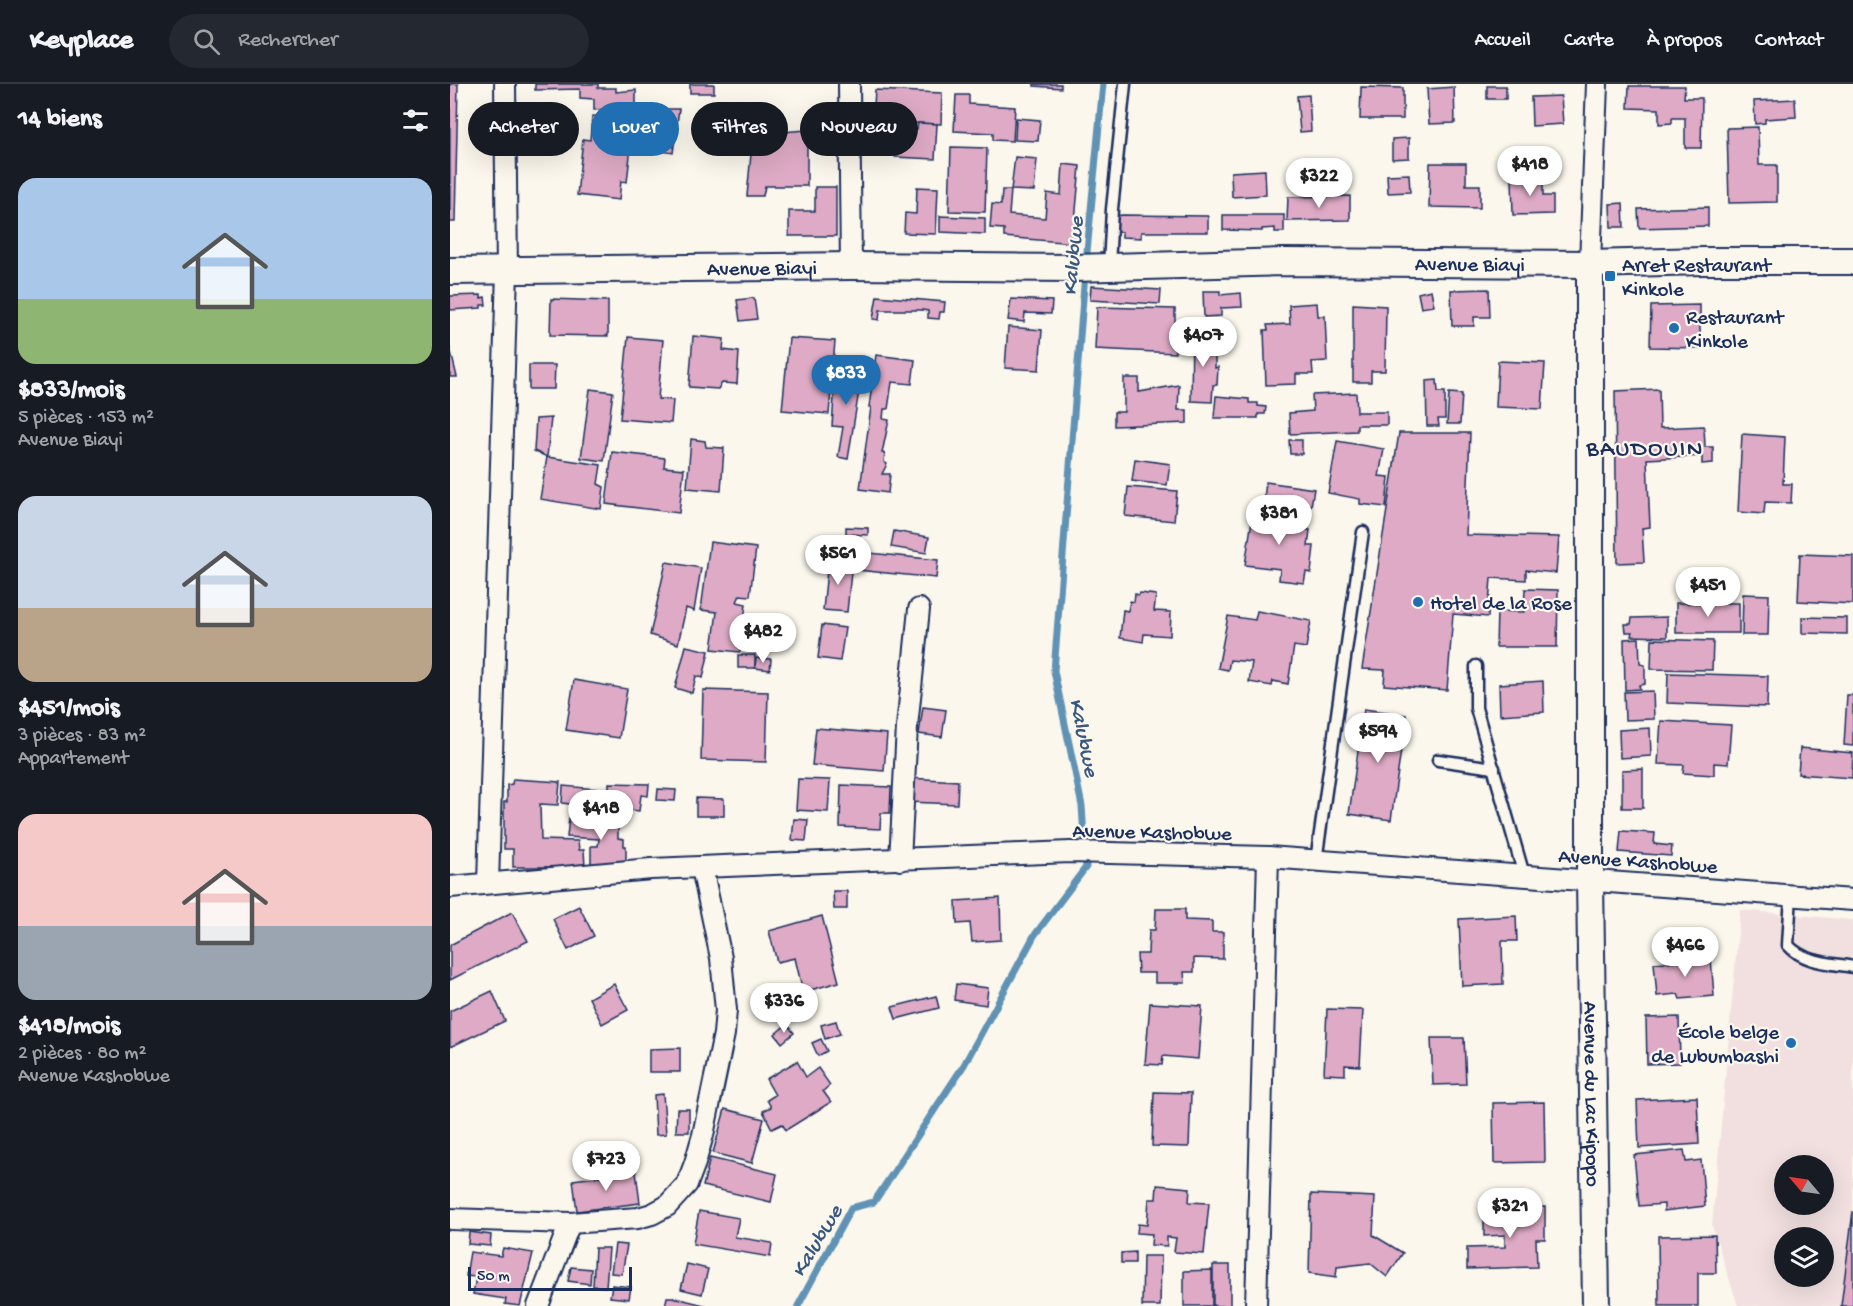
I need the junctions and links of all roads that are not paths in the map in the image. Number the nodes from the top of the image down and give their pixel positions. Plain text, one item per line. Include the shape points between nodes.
1 (505, 84) edge
2 (849, 84) edge
3 (1125, 84) edge
4 (1597, 84) edge
5 (1853, 261) edge
6 (1590, 264) junction
7 (851, 266) junction
8 (1090, 268) junction
9 (450, 271) edge
10 (507, 271) junction
11 (1363, 532) dead end
12 (919, 609) dead end
13 (1476, 666) dead end
14 (1438, 760) dead end
15 (1494, 768) junction
16 (1268, 857) junction
17 (900, 860) junction
18 (1316, 861) junction
19 (702, 868) junction
20 (1524, 875) junction
21 (1590, 880) junction
22 (488, 883) junction
23 (450, 887) edge
24 (1791, 895) junction
25 (1853, 900) edge
26 (1853, 967) edge
27 (450, 1219) edge
28 (570, 1223) junction
29 (538, 1306) edge
30 (1257, 1306) edge
31 (1596, 1306) edge

1 - 10 street
2 - 7 street
3 - 8 lane via 1112,209
4 - 6 street
5 - 6 street, Avenue Biayi
6 - 8 street, Avenue Biayi via 1284,262
6 - 21 street, Avenue du Lac Kipopo
7 - 8 street, Avenue Biayi
7 - 10 street, Avenue Biayi
9 - 10 street, Avenue Biayi
10 - 22 street
11 - 18 lane
12 - 17 street via 907,727
13 - 15 lane via 1476,708
14 - 15 lane
15 - 20 lane
16 - 17 street, Avenue Kashobwe via 1070,852
16 - 18 street, Avenue Kashobwe
16 - 30 street
17 - 19 street, Avenue Kashobwe
18 - 20 street, Avenue Kashobwe
19 - 22 street, Avenue Kashobwe
19 - 28 street via 721,958 726,1010 695,1163 677,1197 652,1214
20 - 21 street, Avenue Kashobwe
21 - 24 street, Avenue Kashobwe
21 - 31 street, Avenue du Lac Kipopo
22 - 23 street, Avenue Kashobwe
24 - 25 street, Avenue Kashobwe
24 - 26 lane via 1788,945 1810,959
27 - 28 street
28 - 29 street

